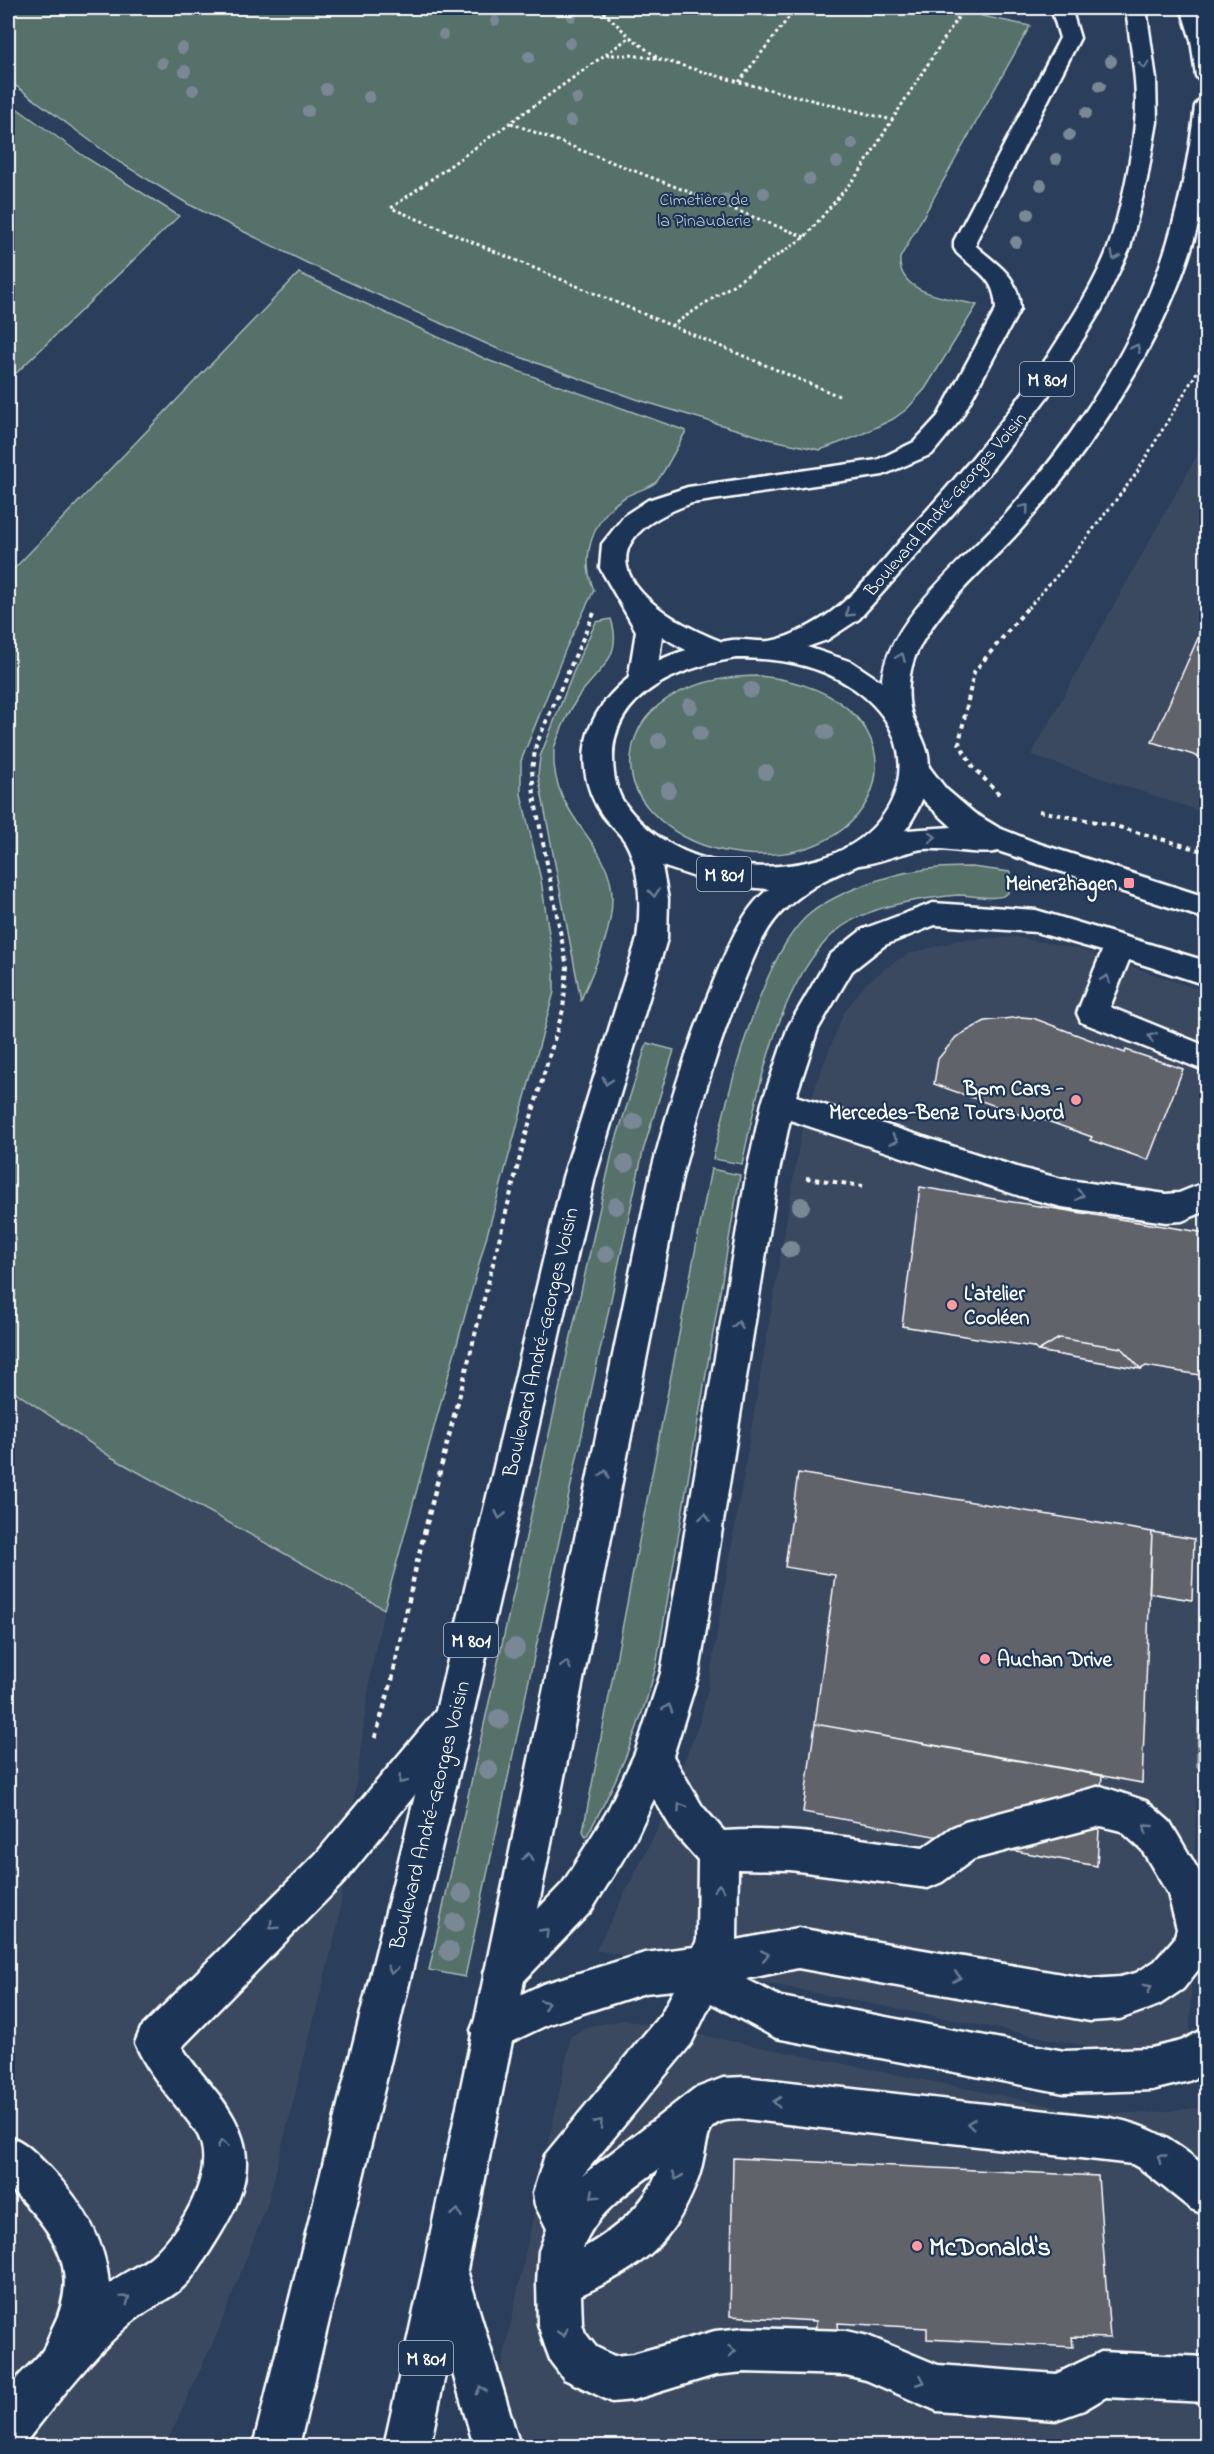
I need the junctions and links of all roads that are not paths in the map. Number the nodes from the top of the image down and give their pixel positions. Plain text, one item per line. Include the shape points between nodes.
1 (1061, 8) edge
2 (1136, 8) edge
3 (1191, 8) edge
4 (1206, 76) edge
5 (1206, 106) edge
6 (632, 599) junction
7 (772, 650) junction
8 (718, 651) junction
9 (642, 681) junction
10 (898, 714) junction
11 (916, 770) junction
12 (639, 837) junction
13 (1027, 851) junction
14 (855, 856) junction
15 (817, 871) junction
16 (1206, 908) edge
17 (1120, 945) junction
18 (1206, 973) edge
19 (1206, 1059) edge
20 (778, 1103) junction
21 (1206, 1196) edge
22 (453, 1719) junction
23 (653, 1758) junction
24 (717, 1851) junction
25 (708, 1966) junction
26 (504, 1973) junction
27 (492, 2030) junction
28 (1206, 2049) edge
29 (692, 2120) junction
30 (8, 2157) edge
31 (1206, 2194) edge
32 (570, 2224) junction
33 (445, 2270) junction
34 (559, 2283) junction
35 (55, 2370) junction
36 (1206, 2380) edge
37 (8, 2428) edge
38 (276, 2446) edge
39 (407, 2446) edge
40 (497, 2446) edge

1 - 6 main road via 1070,38 965,241 965,248 997,274 1009,292 1008,309 948,420 922,448 883,468 688,495 657,507 634,521 615,544 613,568
2 -> 7 main road, Boulevard André-Georges Voisin / M 801 via 1146,122 1136,179 1119,248 1064,355 1010,430 850,613 818,633
3 - 4 main road
10 -> 5 main road, M 801 via 896,671 906,646 942,599 1044,485 1102,406 1163,294 1189,216 1202,153
6 - 8 main road via 671,632
6 - 9 main road via 648,632
7 - 8 main road, M 801
7 - 10 main road, M 801 via 809,656 843,669 872,687
8 - 9 main road, M 801 via 678,662
9 - 12 main road, M 801 via 606,723 598,756 599,773 612,807
10 - 11 main road, M 801 via 914,750
11 - 13 main road via 936,796 964,821
11 - 14 main road, M 801 via 908,802 899,817 888,832
12 - 15 main road, M 801 via 676,860 722,874 770,878
12 -> 22 main road, Boulevard André-Georges Voisin / M 801 via 652,878 656,913 652,939 579,1177
14 -> 13 main road via 900,840 927,836 962,837
13 - 16 main road
14 - 15 main road, M 801
26 -> 15 main road, M 801 via 648,1263 685,1104 712,1022 748,936 775,900
17 - 18 main road
19 -> 17 main road via 1092,1013
17 - 20 main road via 1036,921 933,914 874,937 841,963 803,1027
20 -> 21 main road via 1020,1182 1062,1192 1166,1208 1182,1207
23 -> 20 main road via 680,1673 763,1171
22 - 35 main road via 330,1868 156,2043 211,2117 222,2139 225,2168 217,2201 166,2273 106,2315
22 -> 38 main road, Boulevard André-Georges Voisin / M 801
24 -> 23 main road via 704,1841
26 -> 23 main road via 577,1898 621,1826
25 -> 24 main road via 717,1940
25 -> 24 main road via 798,1948 1090,2000 1120,1998 1145,1991 1169,1974 1188,1953 1197,1929 1186,1887 1156,1836 1132,1815 1101,1806 965,1842 928,1868 790,1850
27 -> 25 main road via 543,2005 645,1972
25 - 28 main road via 727,1991 776,2017 1064,2072 1152,2069 1189,2060
32 -> 25 main road via 555,2206 554,2187 560,2170 676,2029
26 - 27 main road, M 801
33 -> 27 main road, M 801
31 -> 29 main road via 1156,2154 1136,2144 1110,2139 745,2098 709,2104
29 -> 32 main road via 588,2199
29 -> 34 main road via 677,2179 642,2236 599,2264
30 - 35 main road via 49,2197 73,2229 84,2257 87,2282 83,2314
32 - 34 main road via 562,2246
33 - 39 main road, M 801
40 -> 33 main road
34 -> 36 main road via 561,2324 567,2346 580,2363 612,2379 633,2377 714,2353 744,2350 846,2353 868,2358 937,2388 1044,2396 1068,2394 1101,2374
35 - 37 main road

